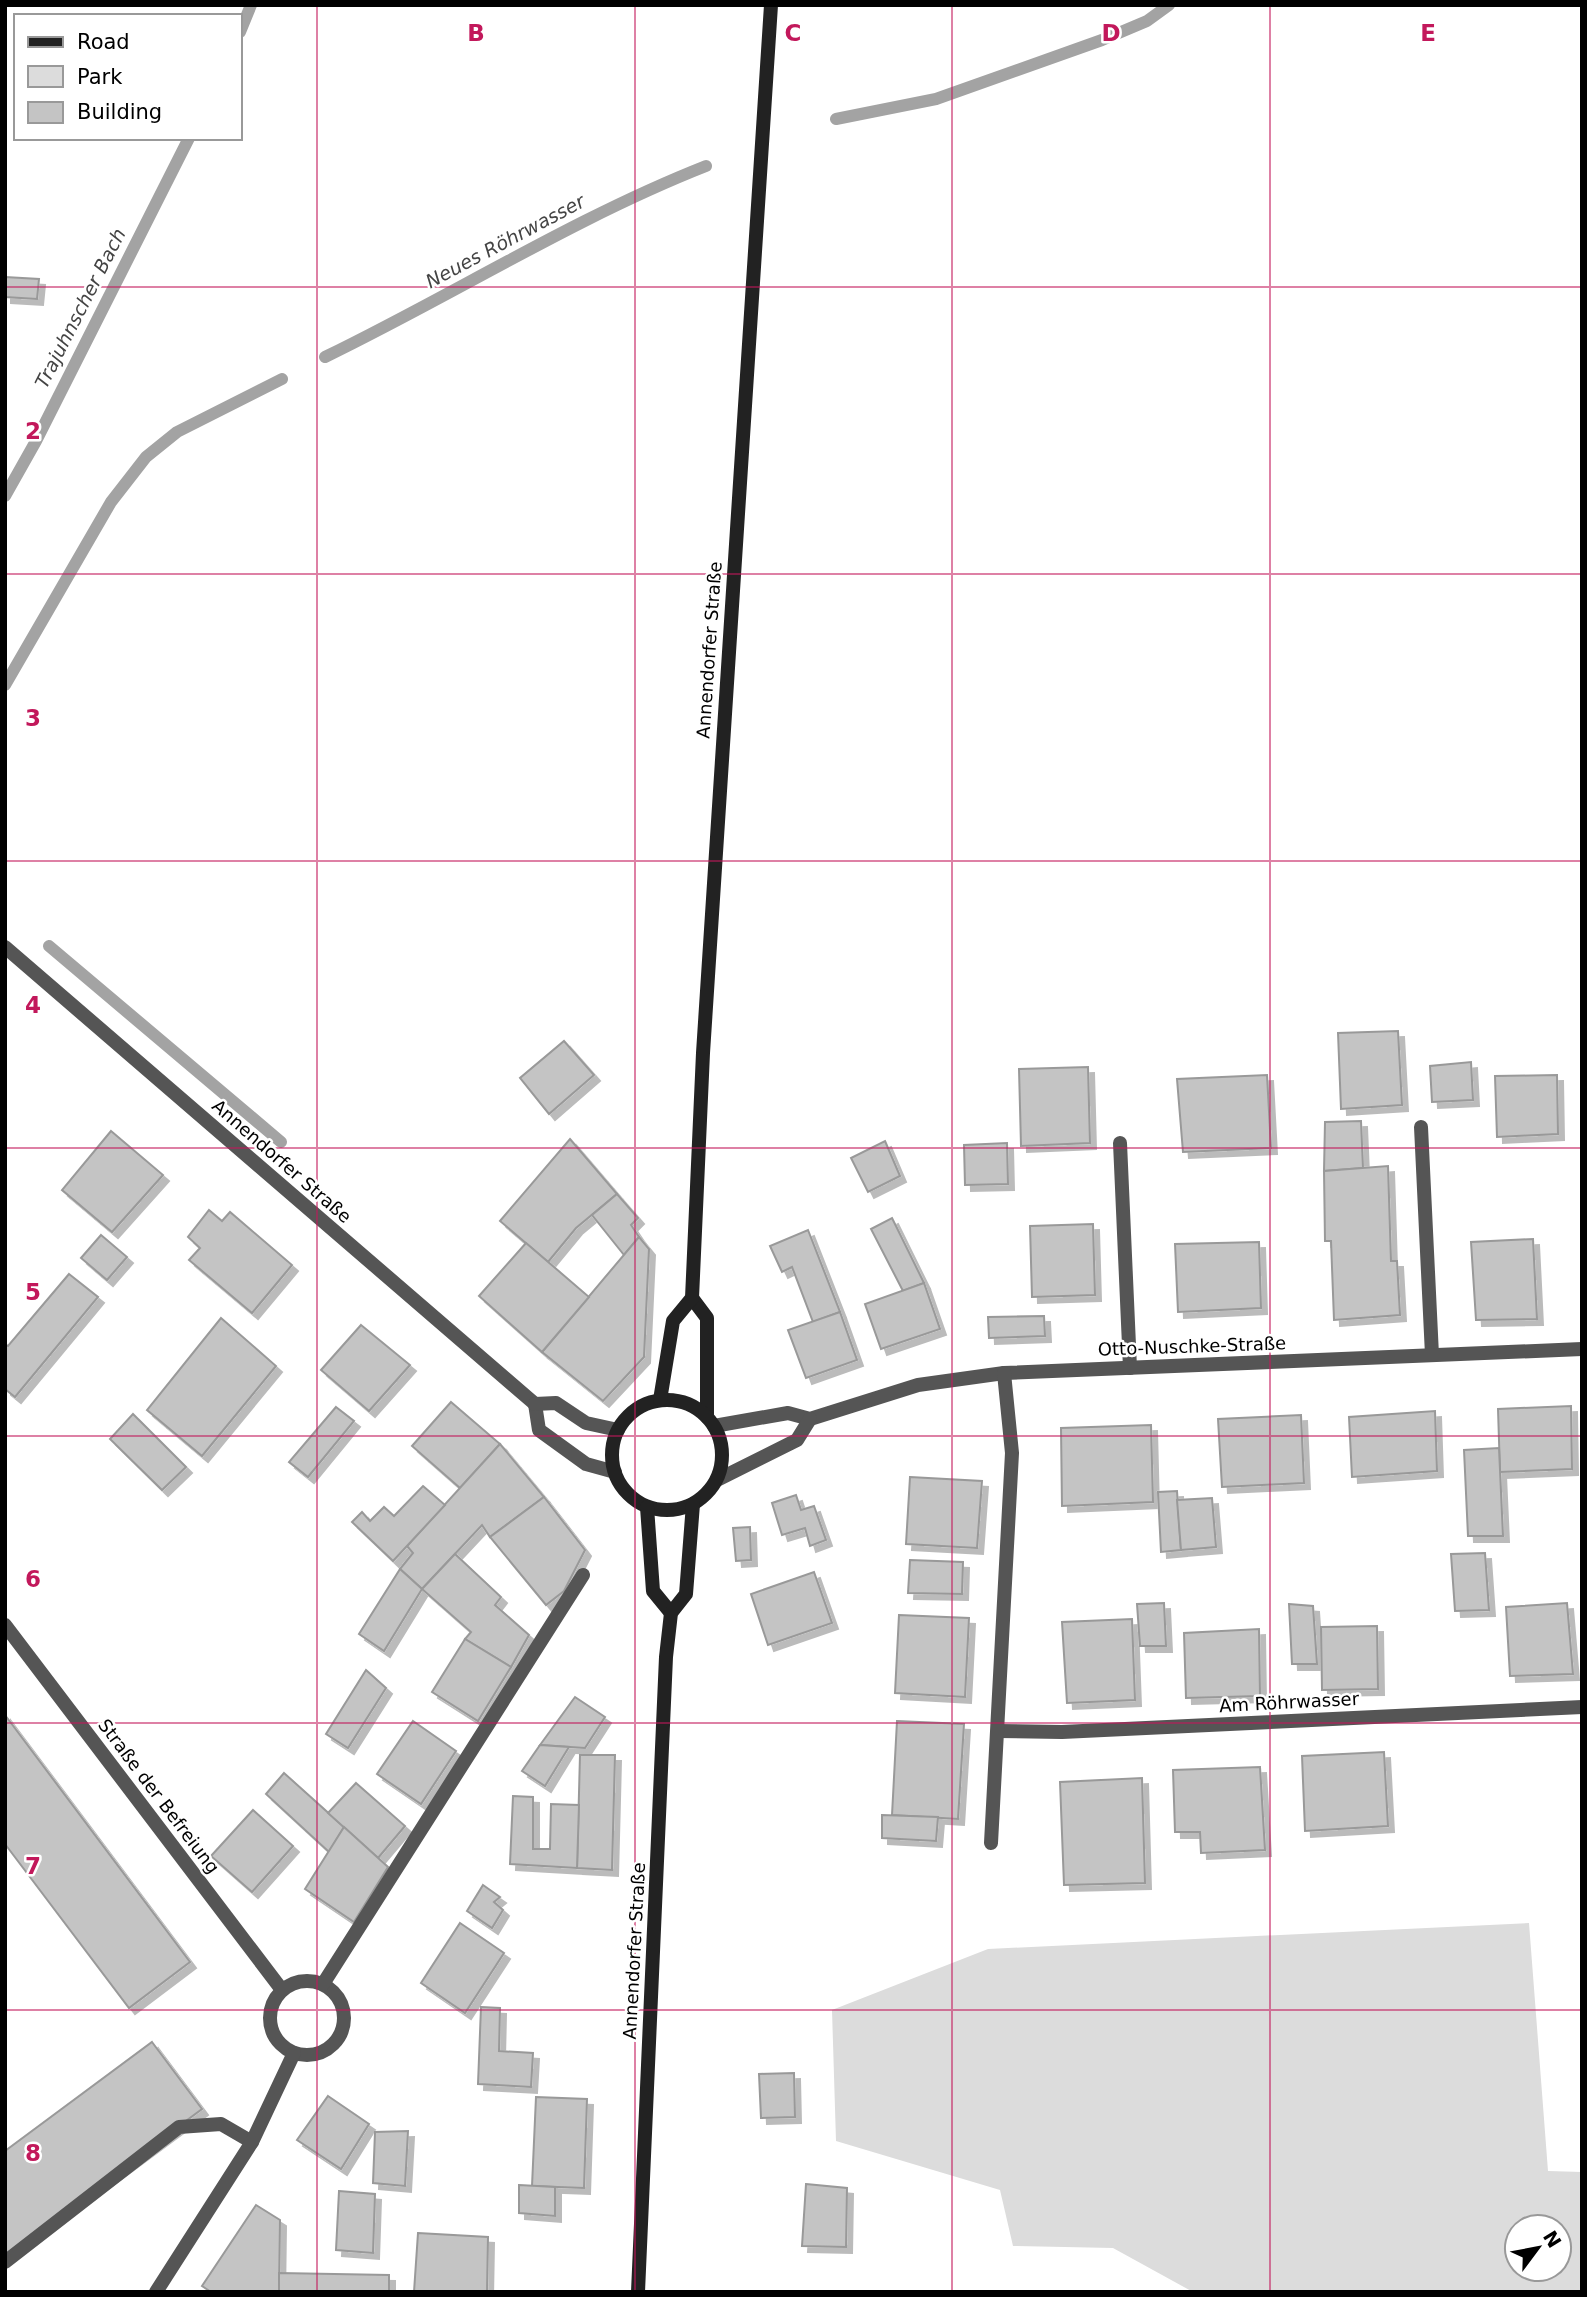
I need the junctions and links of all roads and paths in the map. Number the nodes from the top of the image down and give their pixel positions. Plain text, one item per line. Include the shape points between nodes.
1 (771, 5) edge
2 (5, 947) edge
3 (1421, 1127) dead end
4 (1120, 1143) dead end
5 (692, 1298) junction
6 (1582, 1349) edge
7 (1432, 1355) junction
8 (1130, 1368) junction
9 (1004, 1373) junction
10 (660, 1400) junction
11 (534, 1404) junction
12 (810, 1419) junction
13 (710, 1421) junction
14 (618, 1430) junction
15 (615, 1472) junction
16 (717, 1480) junction
17 (693, 1504) junction
18 (647, 1507) junction
19 (583, 1575) dead end
20 (671, 1613) junction
21 (5, 1625) edge
22 (1582, 1707) edge
23 (998, 1731) junction
24 (991, 1843) dead end
25 (323, 1984) junction
26 (282, 1990) junction
27 (294, 2053) junction
28 (252, 2142) junction
29 (5, 2262) edge
30 (156, 2292) edge
31 (638, 2292) edge

1 - 5 main road, Annendorfer Straße via 705,1013
2 - 11 street, Annendorfer Straße
3 - 7 street
4 - 8 street
5 - 10 main road via 673,1321
5 - 13 main road, Annendorfer Straße via 707,1318
6 - 7 street, Otto-Nuschke-Straße
7 - 8 street, Otto-Nuschke-Straße
8 - 9 street, Otto-Nuschke-Straße
9 - 12 street, Otto-Nuschke-Straße via 918,1385
9 - 23 street via 1012,1453
10 - 13 main road via 685,1403
10 - 14 main road via 635,1410
11 - 14 street via 556,1404 586,1423
11 - 15 street via 539,1430 586,1464
12 - 13 street, Otto-Nuschke-Straße via 788,1413
12 - 16 street via 797,1440
13 - 16 main road via 722,1447
14 - 15 main road via 613,1444
15 - 18 main road via 625,1491
16 - 17 main road
17 - 18 main road via 670,1511
17 - 20 main road, Annendorfer Straße via 686,1594
18 - 20 main road via 653,1591
19 - 25 street
20 - 31 main road, Annendorfer Straße
21 - 26 street, Straße der Befreiung
22 - 23 street, Am Röhrwasser via 1062,1732
23 - 24 street
25 - 26 street via 301,1981
25 - 27 street via 340,1999 345,2021 342,2032 336,2042 316,2054
26 - 27 street via 274,2000 270,2025 283,2046
27 - 28 street
28 - 29 street via 220,2124 179,2127
28 - 30 street

